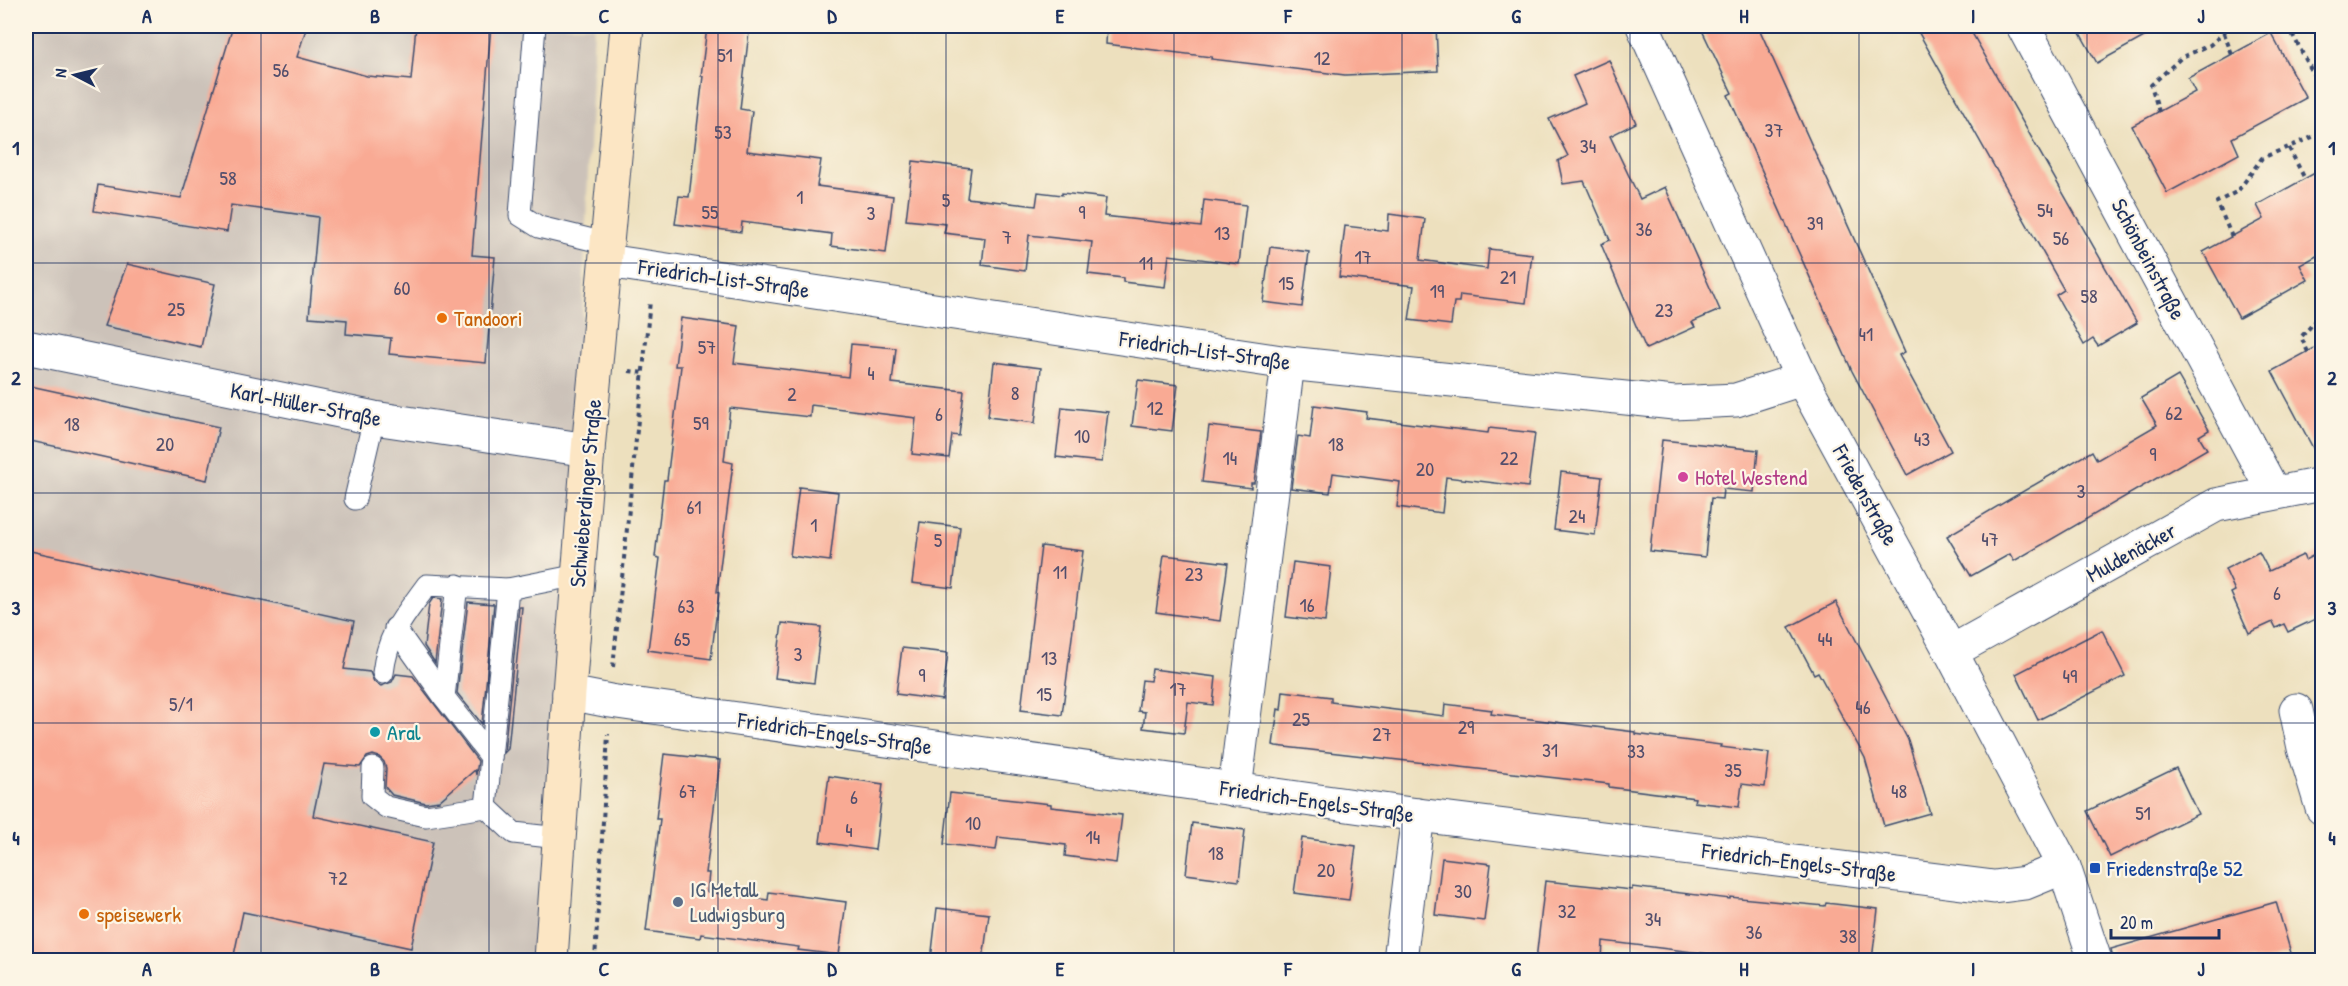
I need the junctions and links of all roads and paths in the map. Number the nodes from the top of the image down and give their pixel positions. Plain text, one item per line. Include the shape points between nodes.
1 (535, 26) edge
2 (627, 26) edge
3 (1643, 26) edge
4 (2023, 26) edge
5 (2231, 26) edge
6 (2288, 26) edge
7 (2223, 33) junction
8 (2232, 55) dead end
9 (2322, 90) edge
10 (2159, 112) dead end
11 (2322, 133) edge
12 (2289, 148) junction
13 (2305, 179) dead end
14 (2232, 237) dead end
15 (608, 252) junction
16 (653, 268) junction
17 (2322, 314) edge
18 (26, 347) edge
19 (2308, 352) dead end
20 (1288, 363) junction
21 (1802, 379) junction
22 (374, 418) junction
23 (588, 450) junction
24 (2322, 484) edge
25 (2274, 493) junction
26 (355, 499) dead end
27 (578, 575) junction
28 (458, 585) junction
29 (508, 589) junction
30 (395, 628) junction
31 (1951, 652) junction
32 (383, 673) dead end
33 (569, 693) junction
34 (444, 697) junction
35 (610, 701) junction
36 (2296, 710) dead end
37 (491, 757) junction
38 (373, 768) dead end
39 (1235, 790) junction
40 (486, 807) junction
41 (2322, 808) edge
42 (1418, 815) junction
43 (559, 838) junction
44 (2064, 867) junction
45 (551, 960) edge
46 (595, 960) edge
47 (1400, 960) edge
48 (2095, 960) edge

1 - 15 lane via 520,216
2 - 15 main road, Schwieberdinger Straße
3 - 21 street, Friedenstraße
4 - 25 street, Schönbeinstraße
5 - 7 path
6 - 9 path
7 - 8 path
7 - 10 path via 2210,45 2182,57 2151,84
11 - 12 path
12 - 13 path
12 - 14 path via 2262,158 2238,191 2217,202
15 - 16 street, Friedrich-List-Straße
15 - 23 main road, Schwieberdinger Straße
16 - 20 street, Friedrich-List-Straße
16 - 35 path
17 - 19 path via 2301,337
18 - 22 street, Karl-Hüller-Straße
20 - 21 street, Friedrich-List-Straße via 1674,403 1736,400
20 - 39 street
21 - 31 street, Friedenstraße
22 - 23 street, Karl-Hüller-Straße
22 - 26 lane
23 - 27 main road, Schwieberdinger Straße
24 - 25 street, Muldenäcker
25 - 31 street, Muldenäcker via 2216,504
27 - 29 lane
27 - 33 main road, Schwieberdinger Straße
28 - 29 lane
28 - 30 lane via 427,585
28 - 34 lane
29 - 37 lane
30 - 32 lane
30 - 34 lane
31 - 44 street, Friedenstraße
33 - 35 street, Friedrich-Engels-Straße
33 - 43 main road, Schwieberdinger Straße
34 - 37 lane
35 - 39 street, Friedrich-Engels-Straße
35 - 46 path
36 - 41 street
37 - 40 lane
38 - 40 lane via 372,796 386,807 426,816
39 - 42 street, Friedrich-Engels-Straße
40 - 43 lane via 514,833
42 - 44 street, Friedrich-Engels-Straße via 1994,887 2025,883
42 - 47 street
43 - 45 main road, Schwieberdinger Straße
44 - 48 street, Friedenstraße

